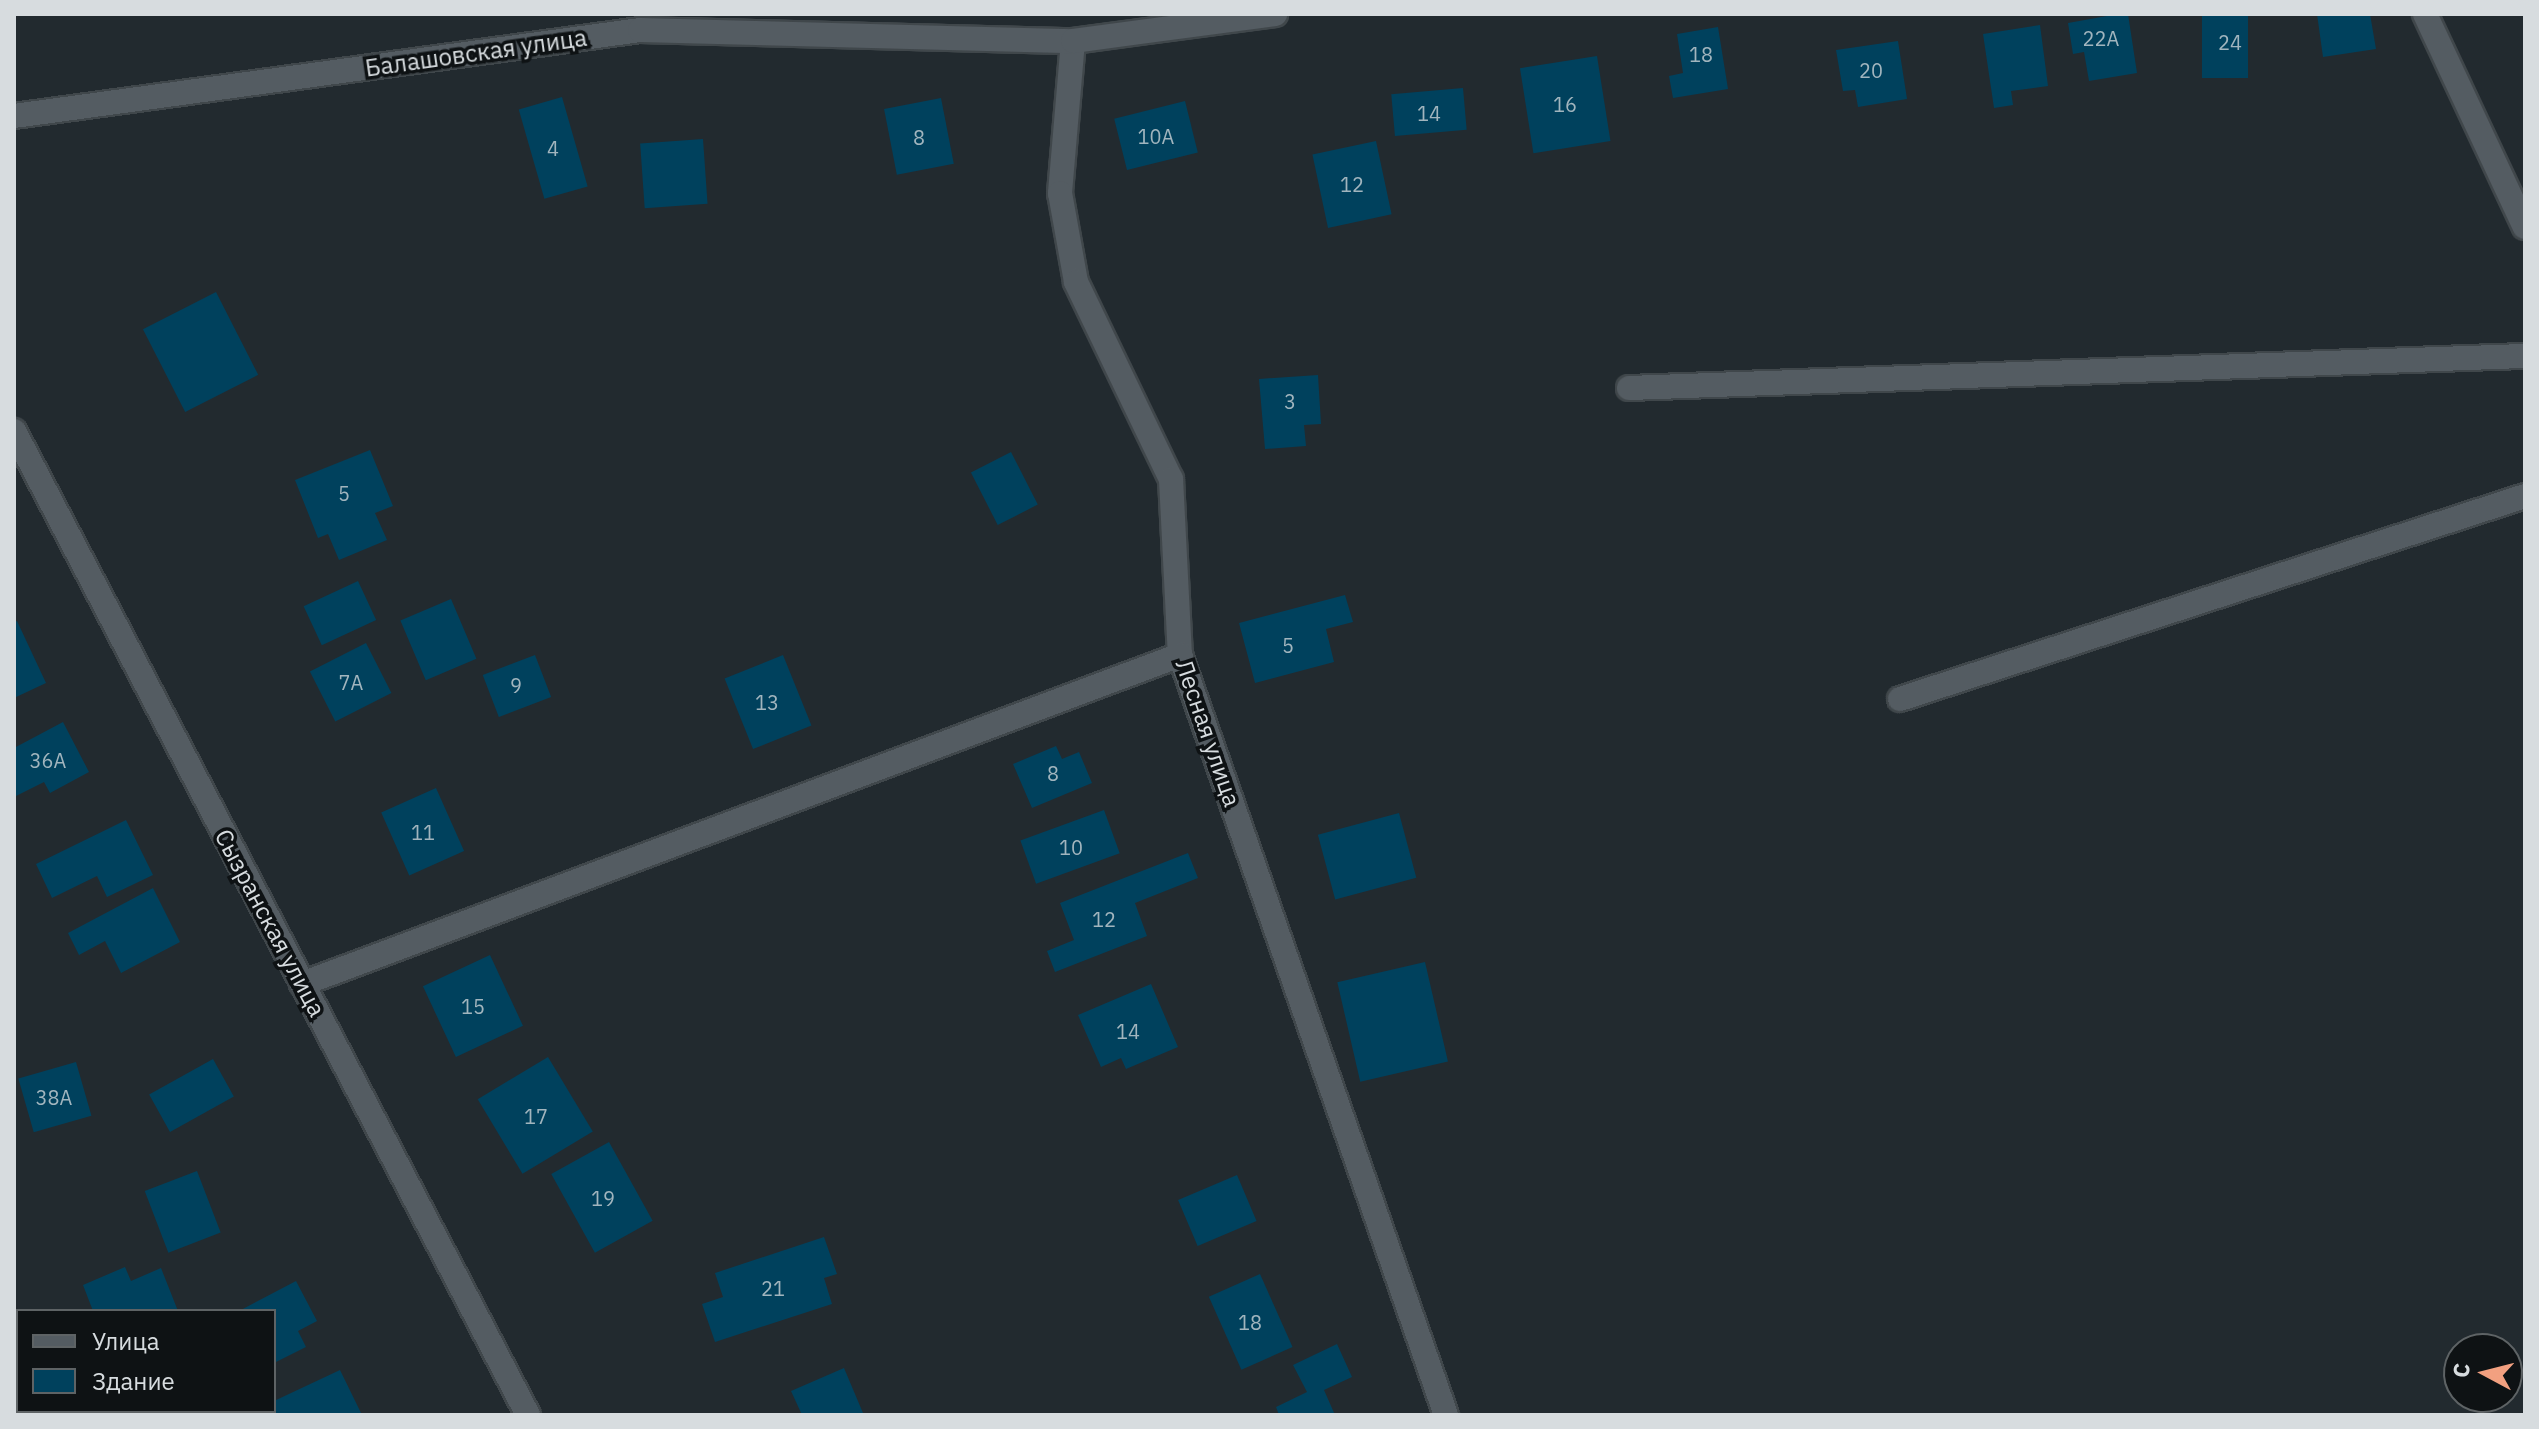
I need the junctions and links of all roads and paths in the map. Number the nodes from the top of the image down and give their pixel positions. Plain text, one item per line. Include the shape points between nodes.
1 (1275, 14) edge
2 (2425, 14) edge
3 (1073, 41) junction
4 (14, 116) edge
5 (2525, 227) edge
6 (2525, 356) edge
7 (1629, 388) dead end
8 (14, 431) edge
9 (2525, 496) edge
10 (1180, 655) junction
11 (1900, 699) dead end
12 (302, 984) junction
13 (528, 1415) edge
14 (1446, 1415) edge

1 - 3 street, Балашовская улица
2 - 5 street
3 - 4 street, Балашовская улица via 640,30
3 - 10 street, Лесная улица via 1060,193 1076,282 1171,479
6 - 7 street
8 - 12 street, Сызранская улица
9 - 11 street
10 - 12 street
10 - 14 street, Лесная улица
12 - 13 street, Сызранская улица

